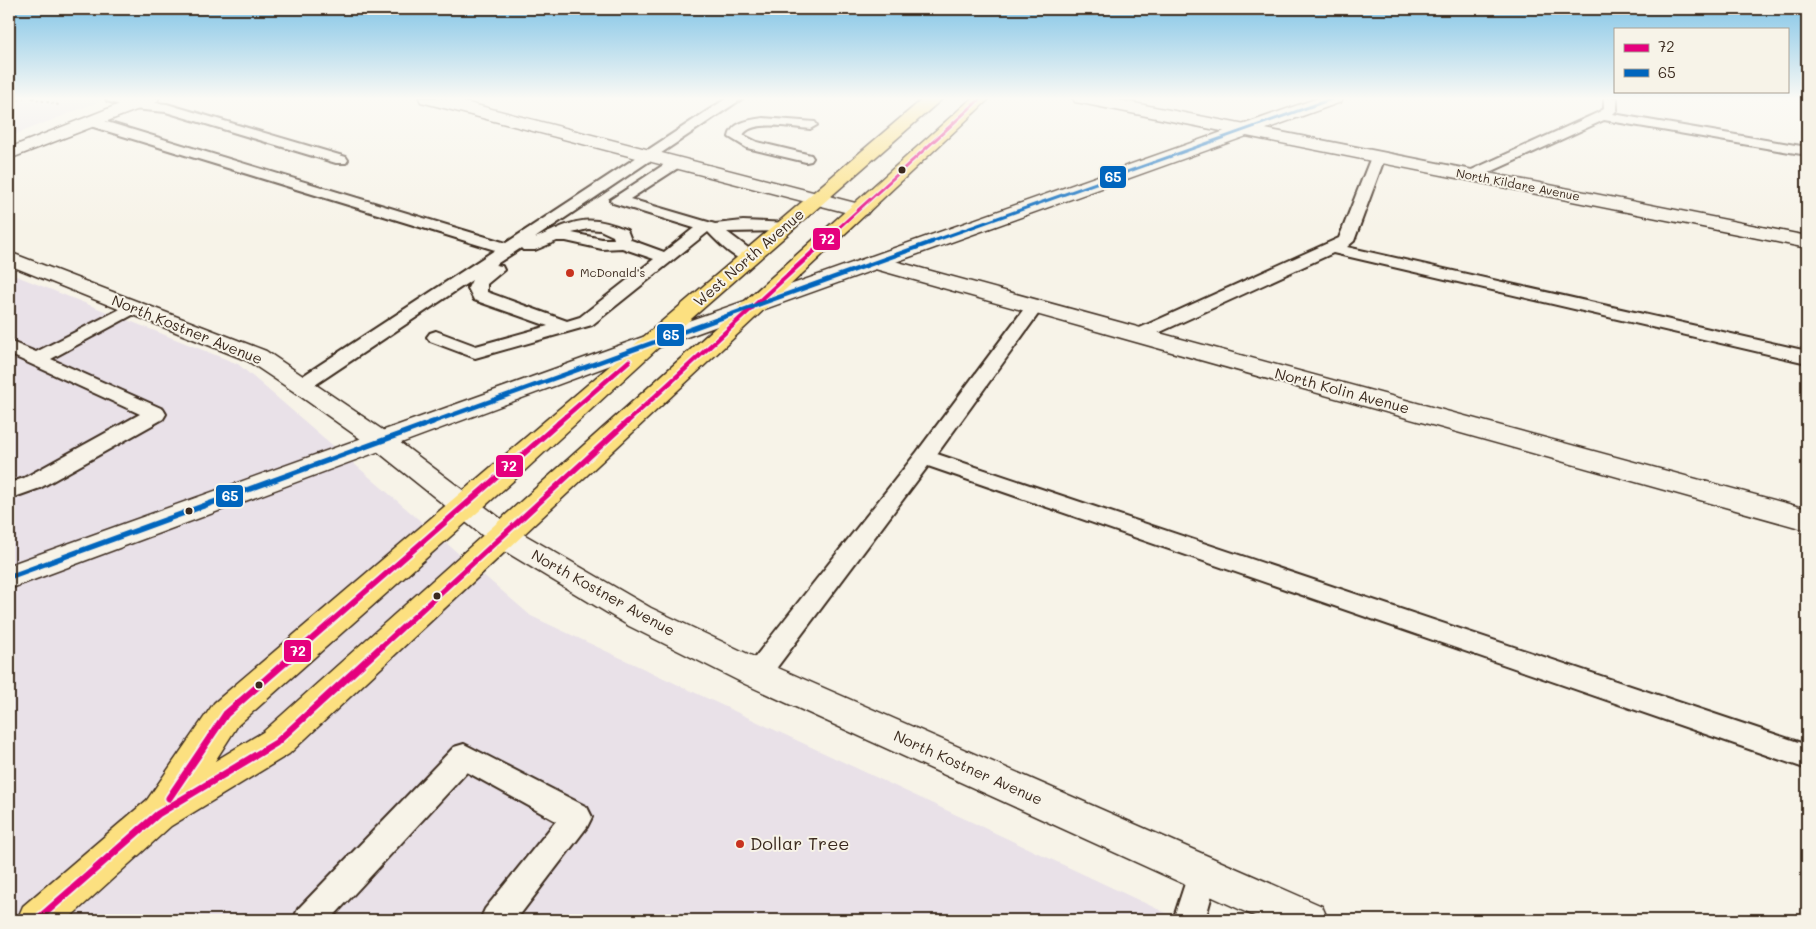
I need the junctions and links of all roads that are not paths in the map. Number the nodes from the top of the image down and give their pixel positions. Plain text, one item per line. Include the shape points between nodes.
1 (42, 141) edge
2 (155, 141) edge
3 (279, 141) edge
4 (594, 141) edge
5 (672, 141) edge
6 (741, 141) edge
7 (884, 141) edge
8 (935, 141) edge
9 (1211, 141) edge
10 (1297, 141) edge
11 (1546, 141) edge
12 (1750, 141) edge
13 (1807, 151) edge
14 (9, 154) edge
15 (650, 156) junction
16 (806, 158) dead end
17 (1378, 158) junction
18 (341, 160) dead end
19 (676, 163) junction
20 (1470, 176) junction
21 (816, 199) junction
22 (860, 210) junction
23 (785, 226) junction
24 (710, 228) junction
25 (1807, 242) edge
26 (1332, 248) junction
27 (508, 249) junction
28 (9, 258) edge
29 (666, 258) junction
30 (749, 258) junction
31 (876, 262) junction
32 (759, 304) junction
33 (1035, 306) junction
34 (134, 308) junction
35 (565, 326) junction
36 (1139, 335) junction
37 (436, 337) dead end
38 (651, 342) junction
39 (9, 346) edge
40 (1807, 357) edge
41 (37, 360) junction
42 (302, 385) junction
43 (381, 441) junction
44 (924, 458) junction
45 (9, 491) edge
46 (464, 508) junction
47 (1807, 520) edge
48 (503, 536) junction
49 (9, 576) edge
50 (757, 674) junction
51 (1807, 757) edge
52 (158, 814) junction
53 (1203, 873) junction
54 (37, 920) edge
55 (309, 920) edge
56 (496, 920) edge
57 (1189, 920) edge
58 (1308, 920) edge

1 - 14 street
2 - 27 lane
3 - 18 lane
4 - 15 street
5 - 15 lane
6 - 16 lane
7 - 21 main road, West North Avenue
8 - 22 main road, West North Avenue
9 - 31 street
10 - 17 street, North Kildare Avenue
11 - 20 lane
12 - 13 lane
15 - 19 street
15 - 27 lane
17 - 20 street, North Kildare Avenue
17 - 26 lane via 1346,241
19 - 21 street
19 - 24 lane via 618,200
20 - 25 street, North Kildare Avenue
21 - 22 street
21 - 23 main road, West North Avenue
22 - 32 main road, West North Avenue
23 - 24 lane
23 - 30 main road, West North Avenue
24 - 29 lane
24 - 30 lane
26 - 36 lane
26 - 40 lane
27 - 42 lane
28 - 34 street, North Kostner Avenue
29 - 35 lane via 586,320
29 - 35 lane via 622,243 602,244 554,236 536,243 481,280 476,287 480,296
30 - 38 main road, West North Avenue
31 - 32 street
31 - 33 street, North Kolin Avenue
32 - 38 street
32 - 48 main road, West North Avenue
33 - 36 street, North Kolin Avenue
33 - 44 lane
34 - 41 lane
34 - 42 street, North Kostner Avenue via 256,356
35 - 37 lane via 475,352
36 - 47 street, North Kolin Avenue
38 - 43 street
38 - 46 main road, West North Avenue
39 - 41 lane
41 - 45 lane via 156,414 32,484
42 - 43 street, North Kostner Avenue
43 - 46 street, North Kostner Avenue
43 - 49 street
44 - 50 lane
44 - 51 lane
46 - 48 street, North Kostner Avenue
46 - 52 main road, West North Avenue via 226,714
48 - 50 street, North Kostner Avenue via 640,617
48 - 52 main road, West North Avenue via 276,743
50 - 53 street, North Kostner Avenue
52 - 54 main road, West North Avenue
53 - 57 lane
53 - 58 street, North Kostner Avenue
55 - 56 lane via 464,756 577,817

